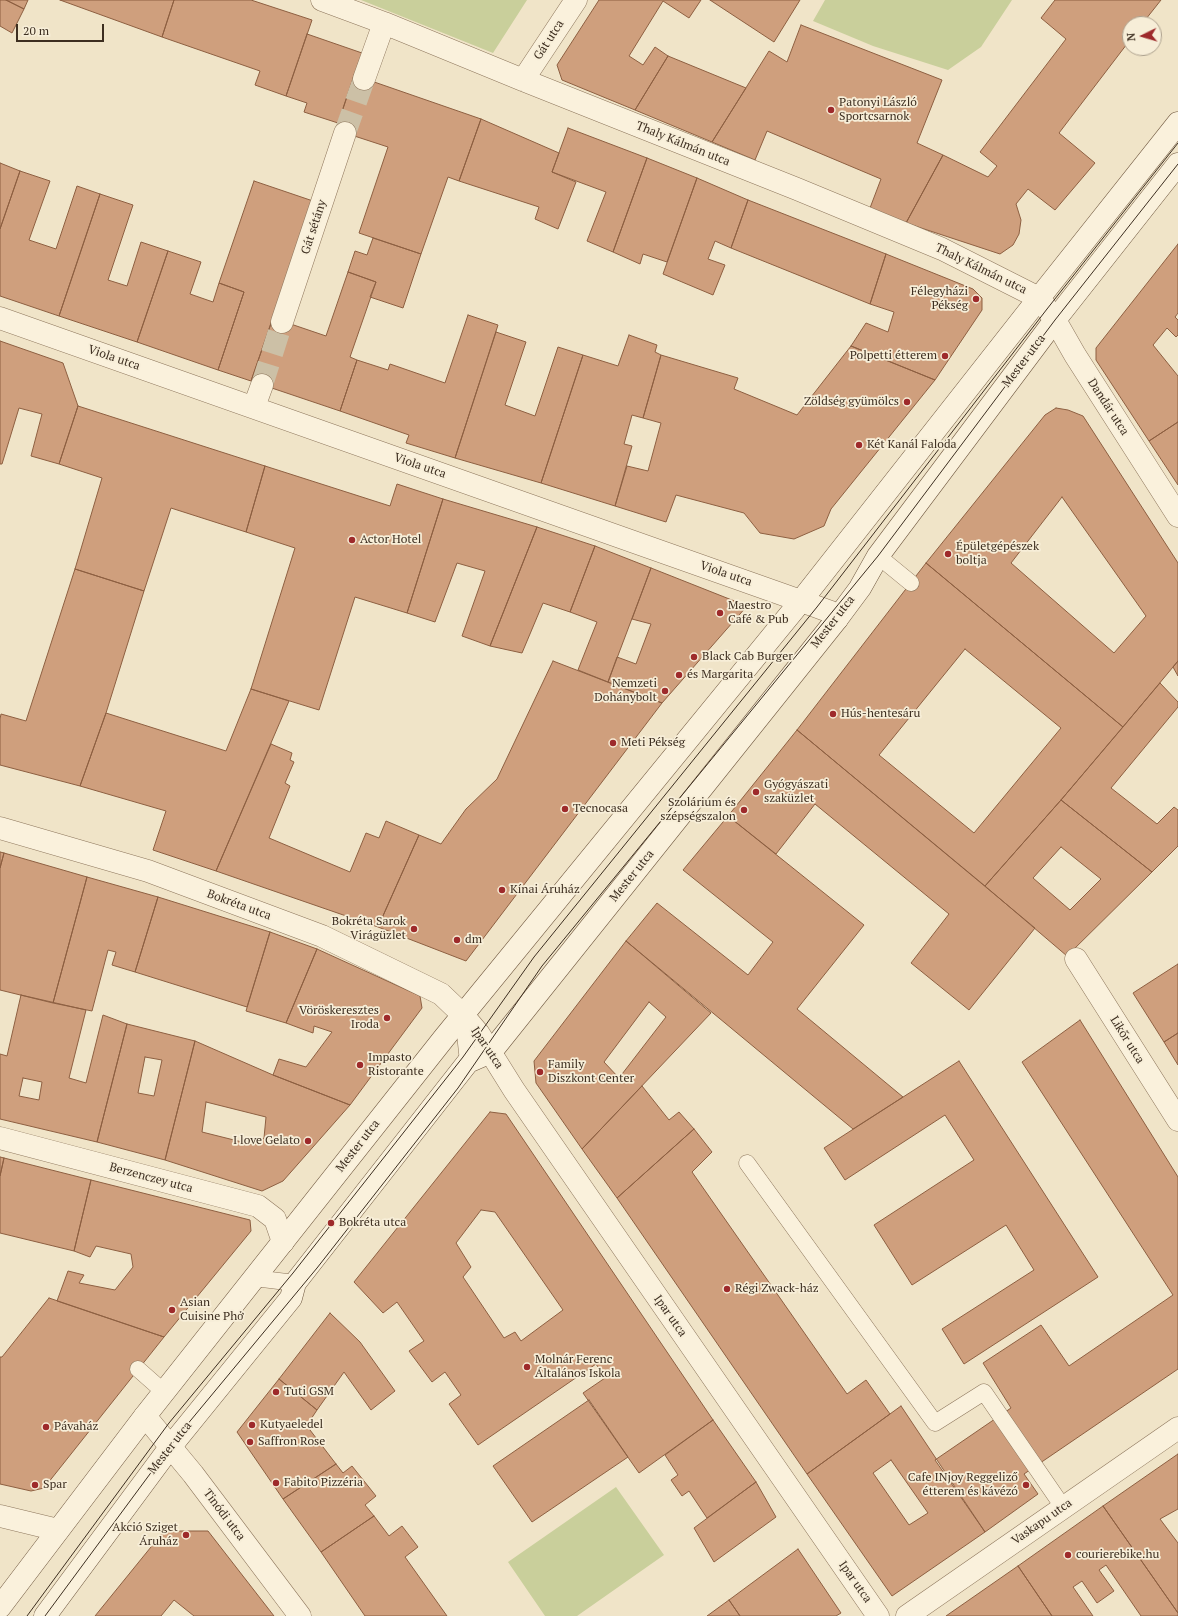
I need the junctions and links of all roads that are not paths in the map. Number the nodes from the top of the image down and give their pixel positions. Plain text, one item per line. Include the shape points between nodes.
1 (322, 0) edge
2 (576, 0) edge
3 (384, 23) junction
4 (364, 79) tunnel mouth
5 (523, 80) junction
6 (1178, 123) edge
7 (345, 133) tunnel mouth
8 (1178, 164) edge
9 (1039, 298) junction
10 (0, 318) edge
11 (1055, 320) junction
12 (282, 322) tunnel mouth
13 (262, 385) tunnel mouth
14 (254, 407) junction
15 (1178, 516) edge
16 (878, 556) junction
17 (910, 583) dead end
18 (801, 601) junction
19 (837, 619) junction
20 (0, 828) edge
21 (1076, 959) dead end
22 (463, 1014) junction
23 (491, 1052) junction
24 (468, 1062) junction
25 (1178, 1120) edge
26 (0, 1138) edge
27 (747, 1163) dead end
28 (283, 1242) junction
29 (254, 1278) junction
30 (295, 1283) junction
31 (138, 1369) dead end
32 (164, 1392) junction
33 (145, 1416) junction
34 (1178, 1428) edge
35 (171, 1446) junction
36 (1063, 1507) junction
37 (0, 1516) edge
38 (58, 1530) junction
39 (0, 1607) edge
40 (45, 1616) edge
41 (300, 1616) edge
42 (878, 1616) edge
43 (907, 1616) edge

1 - 3 street, Thaly Kálmán utca
2 - 5 street, Gát utca
3 - 4 street
3 - 5 street, Thaly Kálmán utca
5 - 9 street, Thaly Kálmán utca via 797,189 942,250
6 - 9 street, Mester utca
7 - 12 street, Gát sétány
8 - 11 street, Mester utca
9 - 11 street, Dandár utca
9 - 18 street, Mester utca
10 - 14 street, Viola utca
11 - 15 street, Dandár utca
11 - 16 street, Mester utca
13 - 14 street
14 - 18 street, Viola utca
16 - 17 lane
16 - 19 street, Mester utca via 860,588
18 - 19 street, Viola utca via 831,612
18 - 22 street, Mester utca
19 - 23 street, Mester utca
20 - 22 street, Bokréta utca via 148,871 322,936 441,994
21 - 25 street, Likőr utca
22 - 23 street, Ipar utca
22 - 24 lane
22 - 28 street, Mester utca
23 - 24 street, Mester utca
23 - 42 street, Ipar utca via 514,1090
24 - 30 street, Mester utca
26 - 28 street, Berzenczey utca via 258,1206 275,1219
27 - 36 lane via 935,1423 984,1392
28 - 29 street, Mester utca
29 - 30 lane
29 - 32 street, Mester utca
30 - 35 street, Mester utca via 292,1298
31 - 32 lane
32 - 33 street, Mester utca
33 - 35 street, Tinódi utca
33 - 38 street, Mester utca
34 - 36 street, Vaskapu utca
35 - 40 street, Mester utca
35 - 41 street, Tinódi utca
36 - 43 street, Vaskapu utca
37 - 38 street
38 - 39 street, Mester utca

